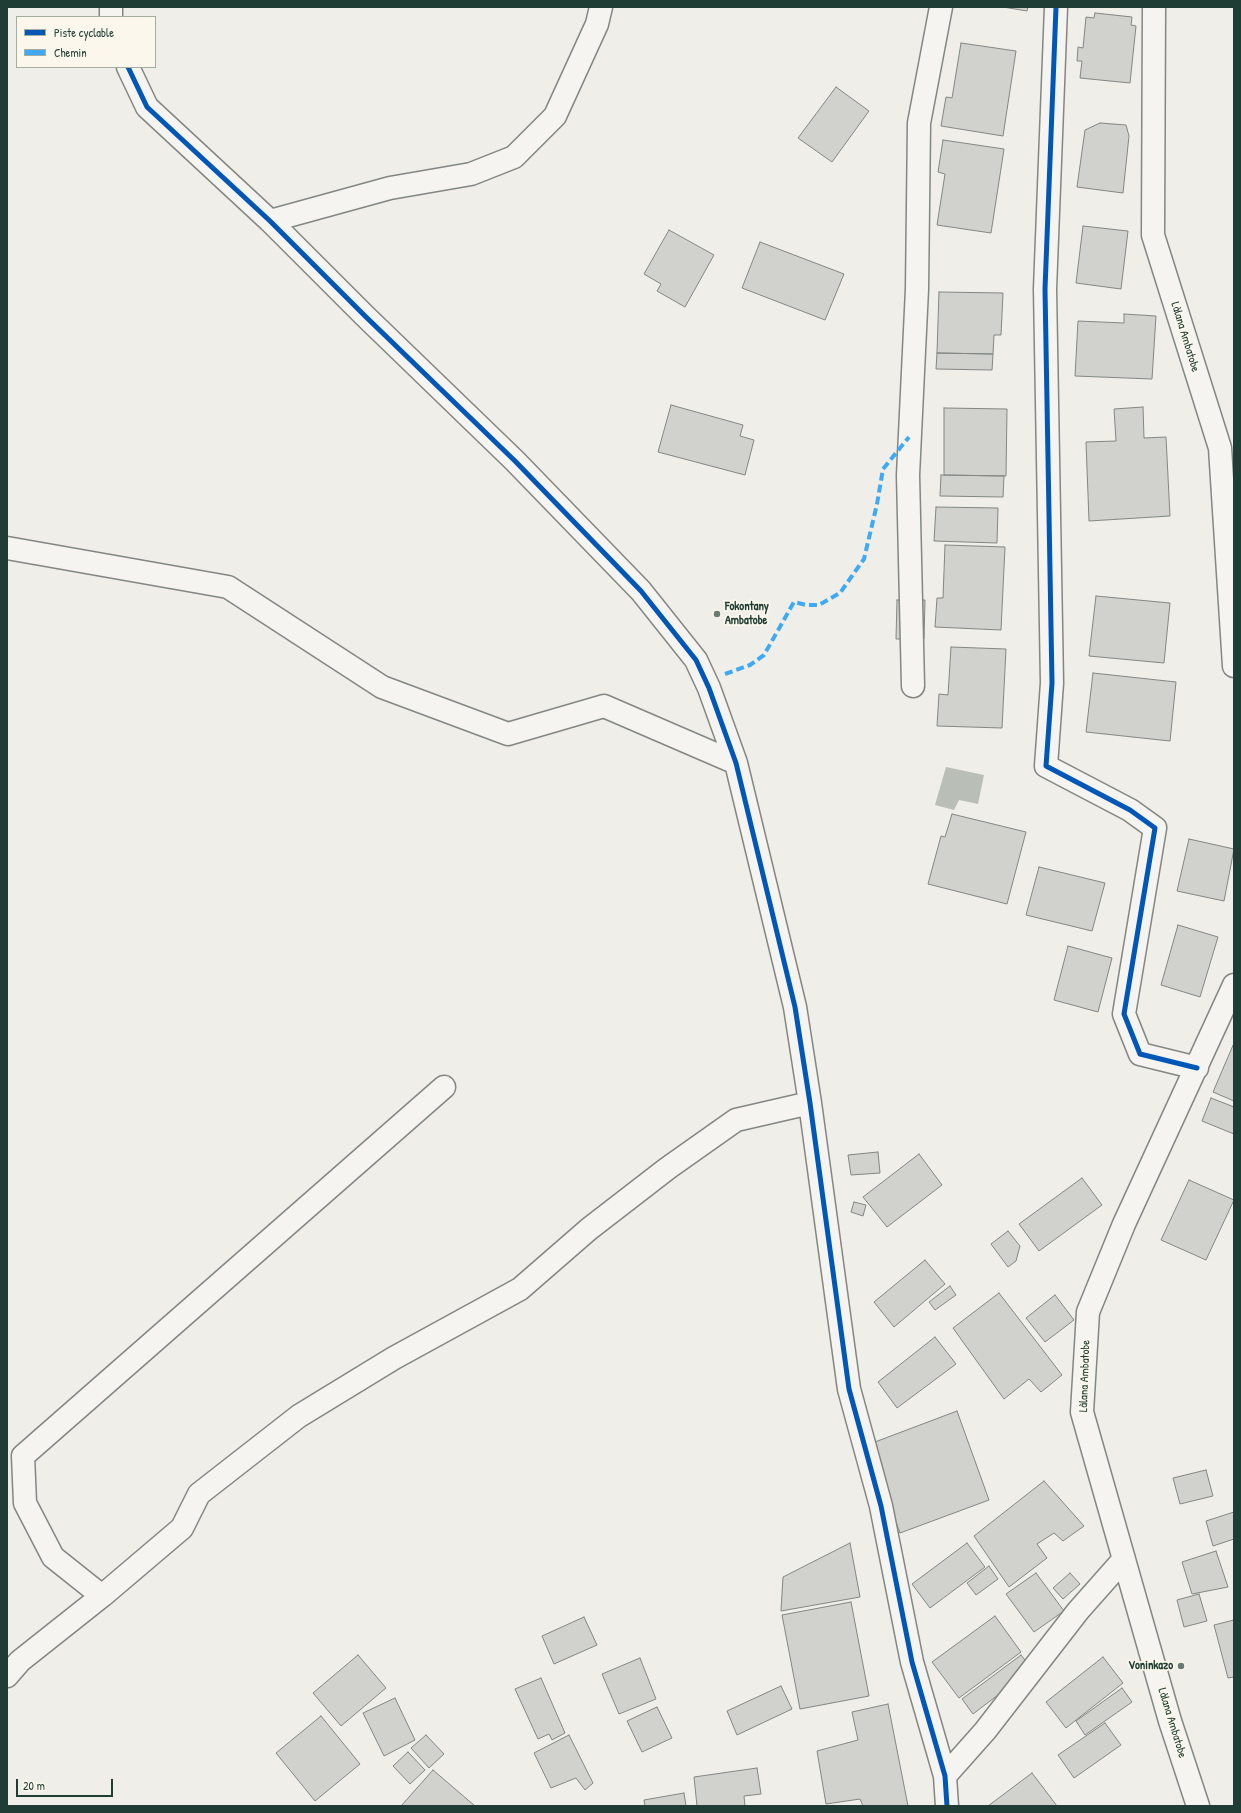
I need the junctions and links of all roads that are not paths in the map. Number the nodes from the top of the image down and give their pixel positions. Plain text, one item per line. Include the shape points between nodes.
1 (601, 7) edge
2 (941, 7) edge
3 (1056, 7) edge
4 (1154, 7) edge
5 (128, 68) edge
6 (270, 221) junction
7 (7, 548) edge
8 (1234, 666) edge
9 (913, 686) dead end
10 (736, 763) junction
11 (1234, 985) edge
12 (1197, 1068) junction
13 (444, 1087) dead end
14 (810, 1103) junction
15 (1124, 1559) junction
16 (102, 1596) junction
17 (7, 1676) edge
18 (945, 1776) junction
19 (942, 1805) edge
20 (1198, 1806) edge

1 - 6 street via 597,24 555,116 514,157 471,174 390,188
2 - 9 street via 919,123 917,289 908,475
3 - 12 street via 1045,289 1052,683 1046,766 1130,810 1155,828 1124,1014 1140,1054
4 - 8 street, Làlana Ambatobe via 1153,235 1220,448
5 - 6 street via 147,107
6 - 10 street via 515,461 641,591 696,660
7 - 10 street via 228,588 382,687 508,734 604,706
10 - 14 street via 795,1007
11 - 12 street, Làlana Ambatobe
12 - 15 street, Làlana Ambatobe via 1124,1224 1088,1312 1082,1412
13 - 16 street via 23,1456 25,1502 53,1557
14 - 16 street via 736,1120 589,1229 520,1288 394,1358 299,1416 199,1494 182,1528
14 - 18 street via 849,1389 881,1506 912,1662
15 - 18 street via 1078,1611 985,1731
15 - 20 street, Làlana Ambatobe via 1170,1721
16 - 17 street via 20,1661
18 - 19 street

